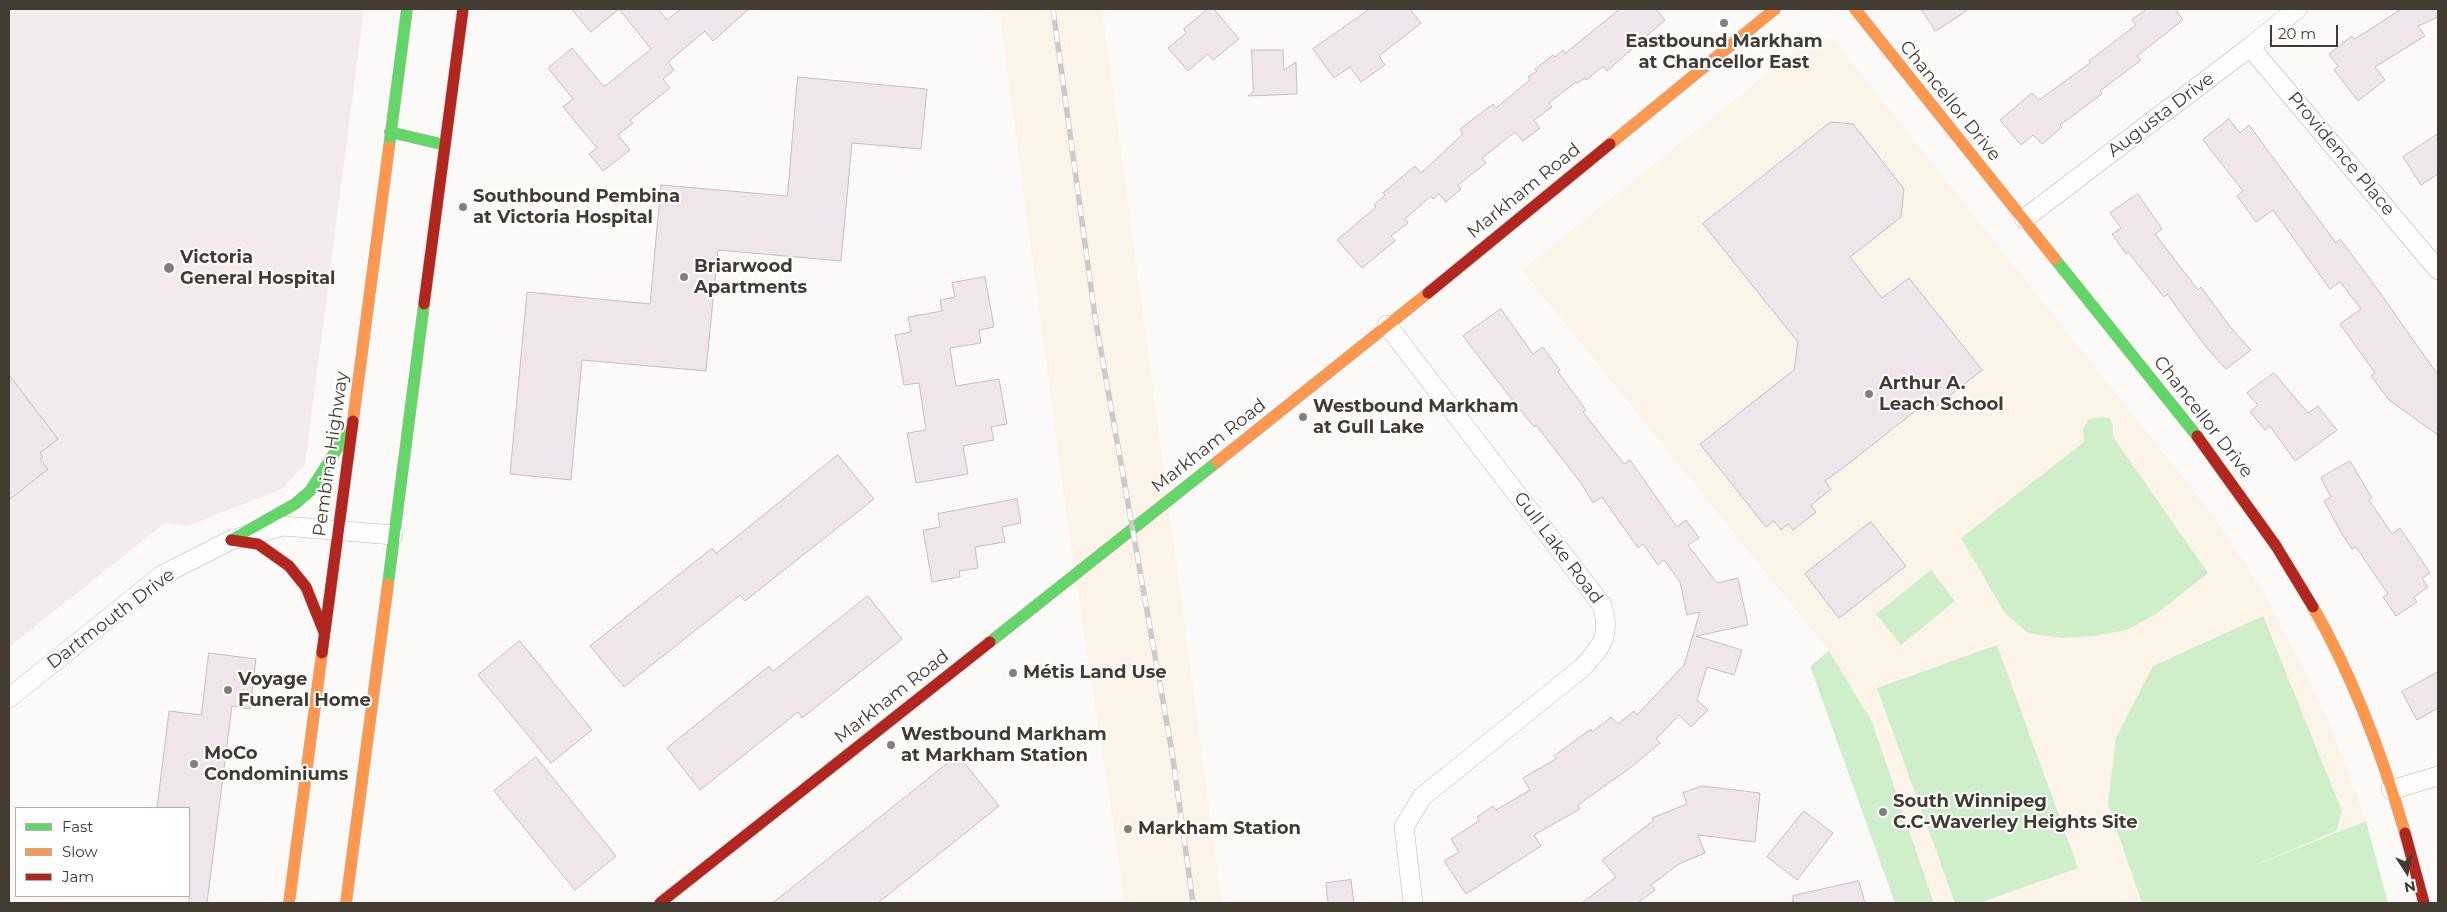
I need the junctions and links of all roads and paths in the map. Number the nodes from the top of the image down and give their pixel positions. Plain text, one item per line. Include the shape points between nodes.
1 (407, 9) edge
2 (463, 9) edge
3 (1775, 9) edge
4 (1855, 9) edge
5 (2296, 9) edge
6 (2250, 47) junction
7 (390, 132) junction
8 (445, 145) junction
9 (2024, 219) junction
10 (2436, 263) edge
11 (1387, 325) junction
12 (353, 423) junction
13 (338, 530) junction
14 (393, 535) junction
15 (231, 540) junction
16 (324, 634) junction
17 (9, 698) edge
18 (2438, 776) edge
19 (2390, 790) junction
20 (289, 903) edge
21 (346, 903) edge
22 (660, 903) edge
23 (1412, 903) edge
24 (2424, 903) edge

1 - 7 street, Pembina Highway
2 - 8 street
3 - 11 street, Markham Road
4 - 9 street, Chancellor Drive via 1929,105
5 - 6 street, Augusta Drive
6 - 9 street, Augusta Drive
6 - 10 street, Providence Place
7 - 8 street
7 - 12 street, Pembina Highway
8 - 14 street
9 - 19 street, Chancellor Drive via 2200,439 2274,540 2350,677
11 - 22 street, Markham Road
11 - 23 street, Gull Lake Road via 1602,605 1607,621 1605,638 1583,667 1422,797 1404,827
12 - 13 street, Pembina Highway
12 - 15 street via 310,491 295,504
13 - 14 street, Dartmouth Drive
13 - 15 street, Dartmouth Drive via 283,526
13 - 16 street, Pembina Highway
14 - 21 street
15 - 16 street via 258,544 289,566 306,587
15 - 17 street, Dartmouth Drive via 162,575
16 - 20 street, Pembina Highway
18 - 19 street
19 - 24 street, Chancellor Drive

